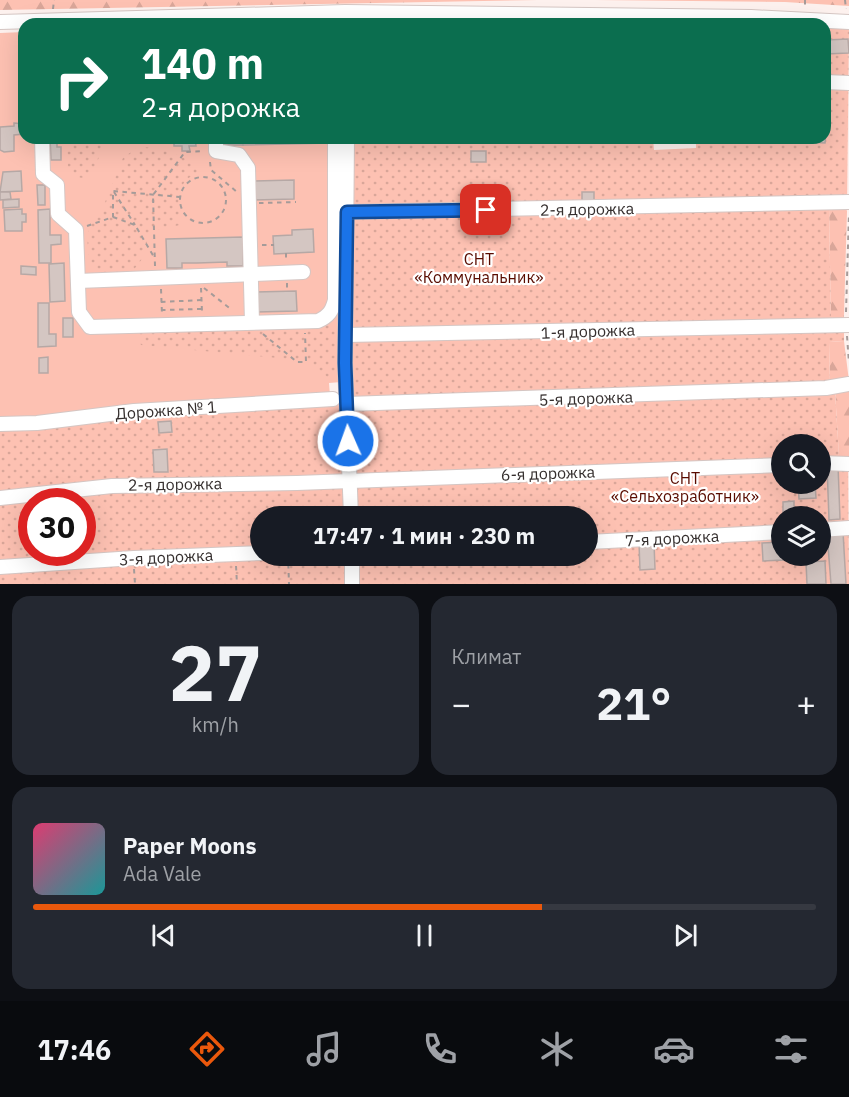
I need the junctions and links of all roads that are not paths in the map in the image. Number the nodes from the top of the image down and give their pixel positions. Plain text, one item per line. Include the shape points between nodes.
1 (341, 18) edge
2 (776, 18) edge
3 (831, 21) edge
4 (0, 22) edge
5 (849, 22) edge
6 (18, 23) edge
7 (831, 82) edge
8 (849, 83) edge
9 (42, 144) edge
10 (216, 144) edge
11 (335, 144) edge
12 (347, 144) edge
13 (849, 202) edge
14 (347, 212) junction
15 (303, 272) dead end
16 (251, 274) junction
17 (78, 281) junction
18 (252, 322) junction
19 (848, 325) edge
20 (346, 335) junction
21 (849, 384) edge
22 (333, 399) dead end
23 (347, 404) junction
24 (0, 424) edge
25 (831, 463) edge
26 (849, 464) edge
27 (771, 465) edge
28 (350, 481) junction
29 (0, 498) edge
30 (351, 506) edge
31 (849, 528) edge
32 (831, 529) edge
33 (771, 533) edge
34 (598, 542) edge
35 (250, 553) edge
36 (352, 566) edge
37 (0, 567) edge
38 (352, 584) edge

1 - 2 street
3 - 5 street
4 - 6 street
7 - 8 street
9 - 17 street via 43,174 57,185 58,214 76,230
10 - 16 street via 239,155 248,168
11 - 18 street via 332,311 318,321
12 - 14 street
13 - 14 street, 2-я дорожка
14 - 20 street
15 - 16 street
16 - 17 street
16 - 18 street
17 - 18 street via 79,312 90,327
19 - 20 street, 1-я дорожка
20 - 23 street
21 - 23 street, 5-я дорожка via 826,388
22 - 24 street, Дорожка № 1
23 - 28 street
25 - 26 street
27 - 28 street, 6-я дорожка
28 - 29 street, 2-я дорожка via 112,486
28 - 30 street
31 - 32 street
33 - 34 street, 7-я дорожка
35 - 37 street, 3-я дорожка
36 - 38 street

